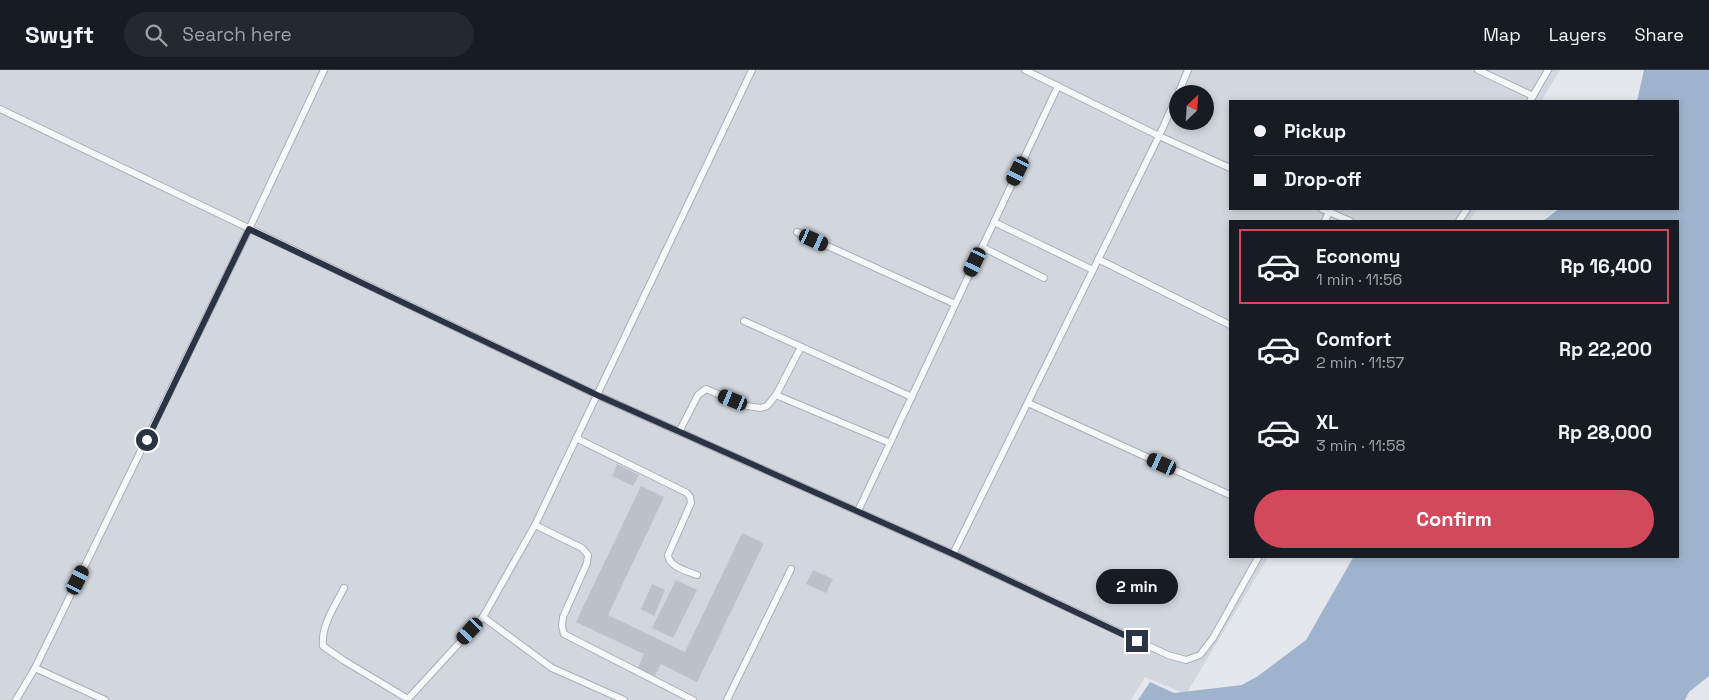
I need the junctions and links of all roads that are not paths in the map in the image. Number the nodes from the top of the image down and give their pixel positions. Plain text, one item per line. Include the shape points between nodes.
1 (324, 70) edge
2 (752, 70) edge
3 (1025, 70) edge
4 (1188, 70) edge
5 (1478, 70) edge
6 (1548, 70) edge
7 (1182, 85) edge
8 (1058, 86) junction
9 (1531, 98) edge
10 (0, 109) edge
11 (1169, 114) edge
12 (1159, 136) junction
13 (1229, 168) edge
14 (1324, 210) edge
15 (1329, 212) junction
16 (1325, 220) edge
17 (1348, 220) edge
18 (994, 222) junction
19 (249, 229) junction
20 (797, 232) dead end
21 (982, 247) junction
22 (1098, 259) junction
23 (1093, 270) junction
24 (1044, 278) dead end
25 (955, 304) junction
26 (744, 321) dead end
27 (1229, 324) edge
28 (801, 347) junction
29 (597, 395) junction
30 (776, 395) junction
31 (912, 397) junction
32 (1028, 403) junction
33 (679, 432) junction
34 (576, 438) junction
35 (890, 443) junction
36 (1229, 495) edge
37 (858, 511) junction
38 (535, 526) junction
39 (953, 554) junction
40 (1258, 558) edge
41 (791, 569) dead end
42 (697, 575) dead end
43 (344, 588) dead end
44 (483, 617) junction
45 (35, 668) junction
46 (16, 700) edge
47 (105, 700) edge
48 (408, 700) edge
49 (624, 700) edge
50 (693, 700) edge
51 (728, 700) edge

1 - 19 lane
2 - 29 lane
3 - 8 lane
4 - 7 lane
5 - 9 lane
6 - 9 lane
8 - 12 lane
8 - 18 lane
10 - 19 lane
11 - 12 lane
12 - 13 lane
12 - 22 lane
14 - 15 lane
15 - 16 lane
15 - 17 lane
18 - 21 lane
18 - 23 lane
19 - 29 lane
19 - 45 lane
20 - 25 lane
21 - 24 lane
21 - 25 lane
22 - 23 lane
22 - 27 lane
23 - 32 lane
25 - 31 lane
26 - 28 lane
28 - 30 lane
28 - 31 lane
29 - 33 lane
29 - 34 lane
30 - 33 lane via 767,406 754,408 706,390 698,395
30 - 35 lane
31 - 35 lane
32 - 36 lane
32 - 39 lane
33 - 37 lane
34 - 38 lane
34 - 42 lane via 687,493 691,503 668,559 671,564
35 - 37 lane
37 - 39 lane
38 - 44 lane
38 - 50 lane via 582,548 588,555 563,617 564,634
39 - 40 lane via 1137,641 1186,660 1200,655 1213,638
41 - 51 lane
43 - 48 lane via 327,622 322,636 323,646
44 - 48 lane
44 - 49 lane via 552,668
45 - 46 lane
45 - 47 lane

